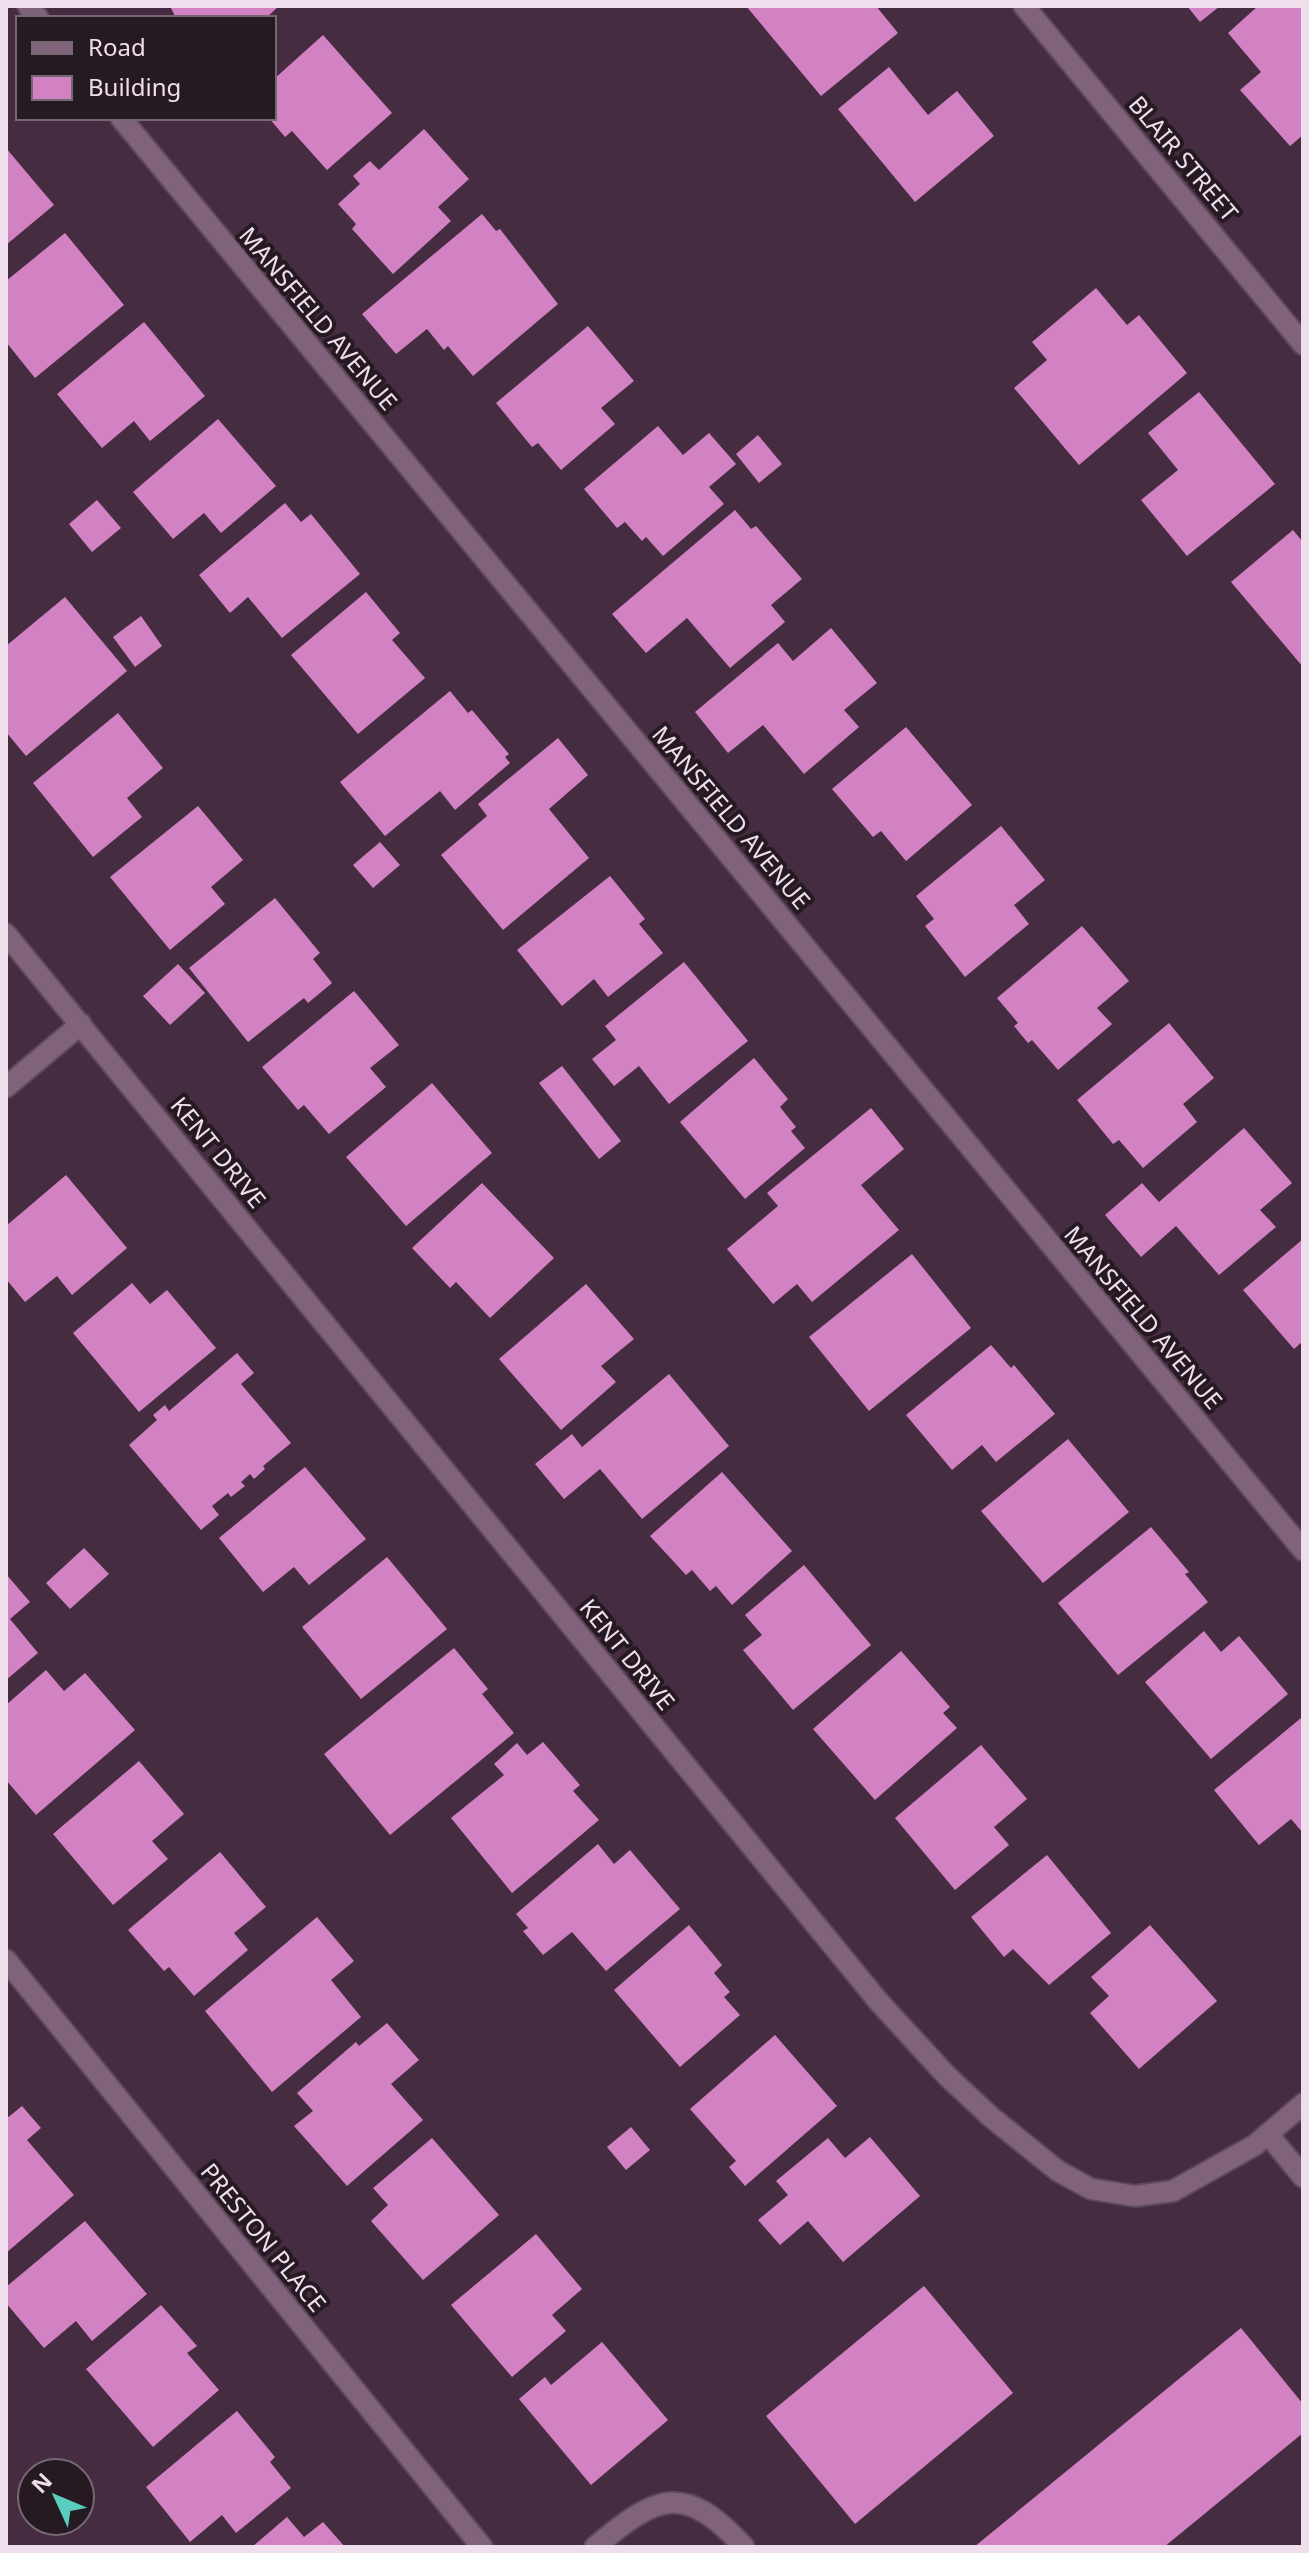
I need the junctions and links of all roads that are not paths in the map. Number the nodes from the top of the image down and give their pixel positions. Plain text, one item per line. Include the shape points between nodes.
1 (1024, 6) edge
2 (123, 120) edge
3 (1303, 344) edge
4 (6, 934) edge
5 (81, 1024) junction
6 (6, 1087) edge
7 (1303, 1550) edge
8 (6, 1960) edge
9 (1303, 2104) edge
10 (1268, 2134) junction
11 (1303, 2177) edge
12 (482, 2547) edge
13 (595, 2547) edge
14 (744, 2547) edge

1 - 3 street, BLAIR STREET
2 - 7 street, MANSFIELD AVENUE
4 - 5 street, KENT DRIVE
5 - 6 street
5 - 10 street, KENT DRIVE via 879,2002 947,2076 1058,2171 1091,2189 1135,2196 1173,2191
8 - 12 street, PRESTON PLACE
9 - 10 street, KENT DRIVE
10 - 11 street
13 - 14 street via 650,2505 693,2503 720,2520

